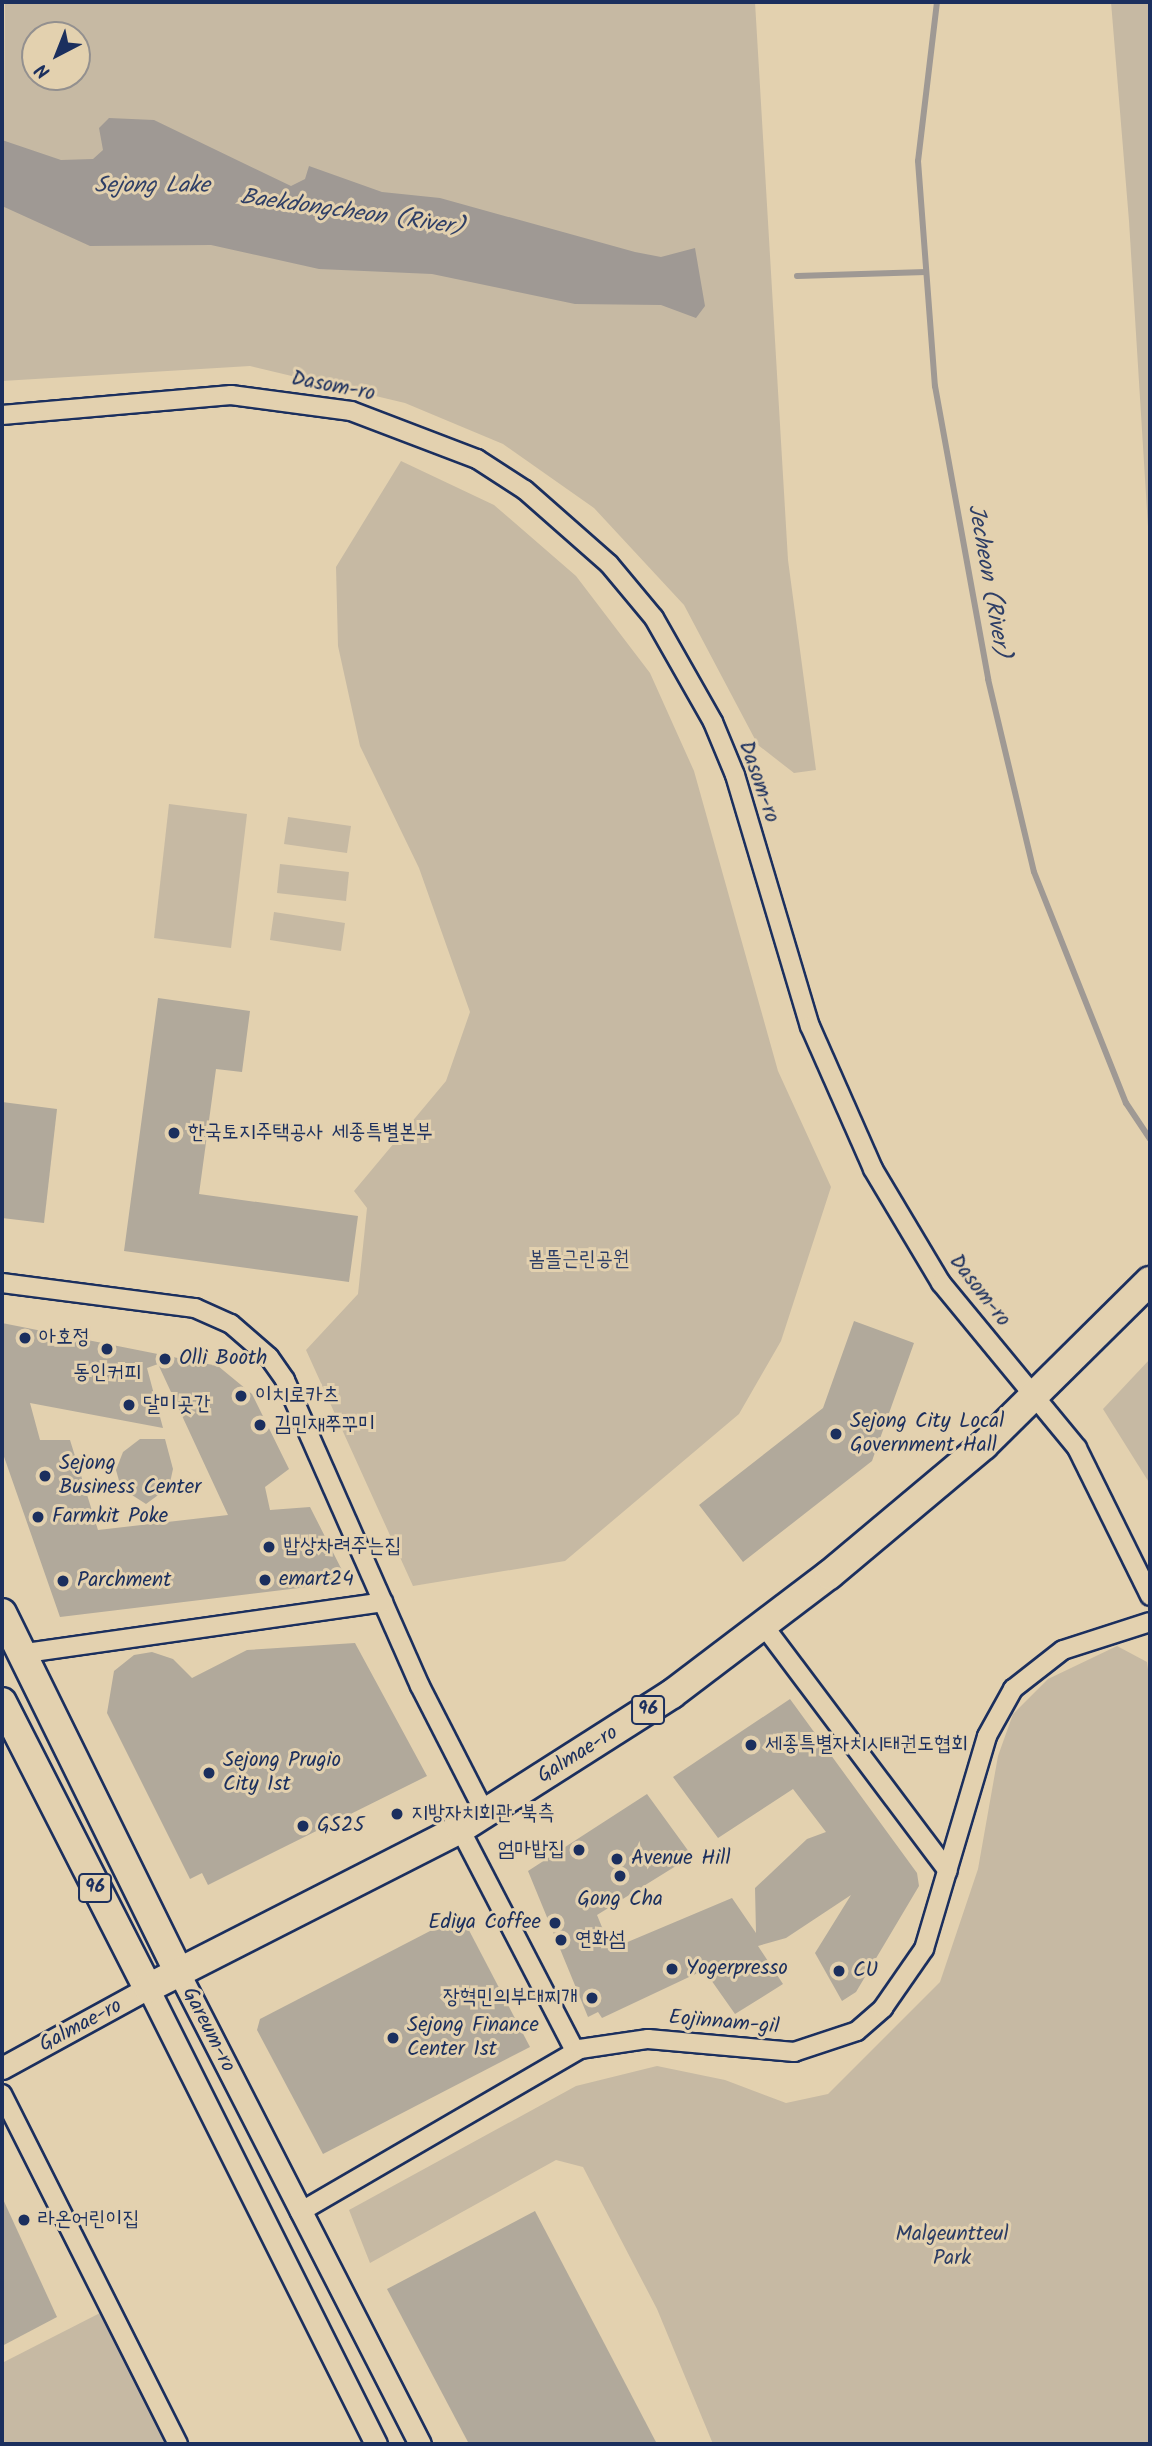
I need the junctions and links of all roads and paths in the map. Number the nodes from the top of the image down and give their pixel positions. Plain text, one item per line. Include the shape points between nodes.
1 (2, 415) edge
2 (1150, 1281) edge
3 (2, 1283) edge
4 (1038, 1395) junction
5 (1150, 1596) edge
6 (383, 1602) junction
7 (2, 1614) edge
8 (1150, 1622) edge
9 (764, 1626) junction
10 (19, 1654) junction
11 (2, 1703) edge
12 (485, 1813) junction
13 (460, 1829) junction
14 (948, 1871) junction
15 (179, 1973) junction
16 (148, 1988) junction
17 (575, 2052) junction
18 (2, 2068) edge
19 (2, 2094) edge
20 (300, 2212) junction
21 (178, 2444) edge
22 (376, 2444) edge
23 (420, 2444) edge

1 - 4 street, Dasom-ro via 231,395 351,411 477,459 576,532 654,618 713,722 735,775 810,1026 878,1179 941,1283
2 - 4 main road, Galmae-ro / 96
3 - 6 street via 195,1308 251,1338 285,1380
4 - 5 street, Dasom-ro via 1077,1448
4 - 9 main road, Galmae-ro / 96
6 - 10 street
6 - 12 street
7 - 10 main road, Gareum-ro / 96
8 - 14 street, Eojinnam-gil via 1063,1650 1013,1689 987,1735
9 - 12 main road, Galmae-ro / 96 via 616,1732
9 - 14 street
10 - 15 main road, Gareum-ro / 96
11 - 16 main road, Gareum-ro / 96
12 - 13 main road, Galmae-ro / 96
13 - 15 main road, Galmae-ro / 96
13 - 17 street
14 - 17 street, Eojinnam-gil via 924,1949 883,2008 857,2031 794,2052 648,2039
15 - 16 main road, Galmae-ro / 96
15 - 20 street, Gareum-ro
16 - 18 street, Galmae-ro
16 - 22 street, Gareum-ro
17 - 20 street, Eojinnam-gil
19 - 21 street
20 - 23 street, Gareum-ro

